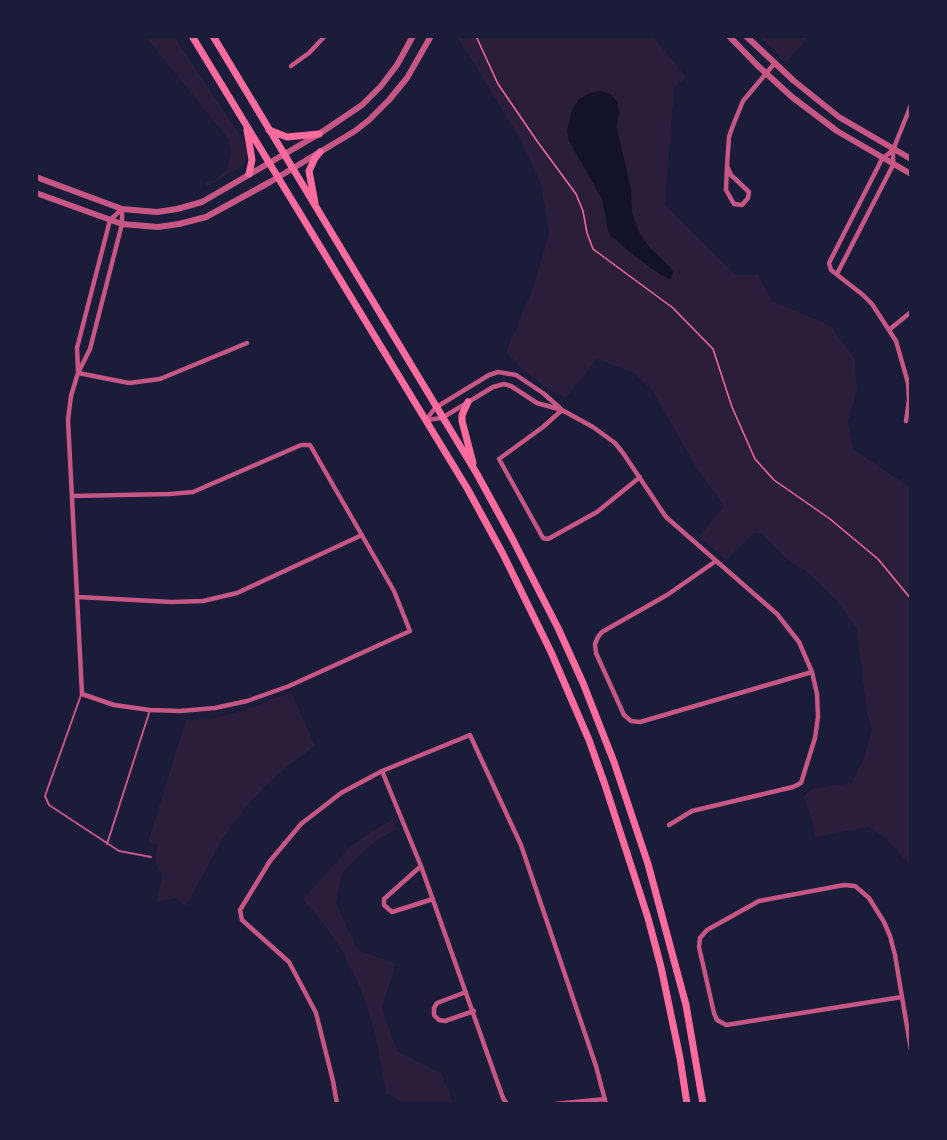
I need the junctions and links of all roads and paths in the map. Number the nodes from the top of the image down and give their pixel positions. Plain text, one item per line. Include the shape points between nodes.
1 (192, 36) edge
2 (213, 36) edge
3 (326, 36) edge
4 (413, 36) edge
5 (430, 36) edge
6 (476, 36) edge
7 (729, 36) edge
8 (746, 36) edge
9 (774, 64) junction
10 (291, 66) dead end
11 (766, 74) junction
12 (911, 105) edge
13 (246, 124) junction
14 (267, 129) junction
15 (319, 134) junction
16 (892, 150) junction
17 (320, 152) junction
18 (283, 156) junction
19 (882, 159) junction
20 (911, 159) edge
21 (269, 162) junction
22 (893, 165) junction
23 (727, 166) junction
24 (291, 169) junction
25 (249, 174) junction
26 (911, 174) edge
27 (36, 177) edge
28 (278, 177) junction
29 (36, 193) edge
30 (122, 208) junction
31 (317, 211) junction
32 (855, 212) junction
33 (866, 217) junction
34 (110, 220) junction
35 (122, 224) junction
36 (837, 274) junction
37 (911, 312) edge
38 (890, 329) junction
39 (247, 343) dead end
40 (78, 373) junction
41 (468, 402) junction
42 (435, 408) junction
43 (562, 410) junction
44 (442, 418) junction
45 (426, 420) junction
46 (906, 421) dead end
47 (477, 474) junction
48 (640, 477) junction
49 (72, 496) junction
50 (362, 535) junction
51 (716, 561) junction
52 (78, 597) junction
53 (911, 599) edge
54 (813, 672) junction
55 (82, 694) junction
56 (150, 710) junction
57 (382, 771) junction
58 (669, 825) dead end
59 (108, 844) junction
60 (151, 857) dead end
61 (421, 866) junction
62 (433, 899) junction
63 (466, 992) junction
64 (902, 997) junction
65 (474, 1011) junction
66 (911, 1050) edge
67 (606, 1102) edge
68 (337, 1104) edge
69 (507, 1104) edge
70 (555, 1104) edge
71 (687, 1104) edge
72 (703, 1104) edge

1 - 13 main road
2 - 14 main road
3 - 10 street
4 - 15 street via 381,86 362,105
5 - 17 street via 407,78 389,100 355,131
6 - 53 path via 498,84 576,194 593,249 673,308 713,349 755,459 774,480 878,559
7 - 11 street
8 - 9 street
9 - 11 street
9 - 16 street via 839,117
11 - 19 street via 837,131
11 - 23 street via 743,101 734,119
12 - 16 street
13 - 21 main road
13 - 25 main road via 252,160
14 - 15 main road via 287,137
14 - 18 main road
15 - 18 street
16 - 19 street
16 - 20 street
16 - 22 street
17 - 24 street
17 - 31 main road via 309,171
18 - 21 street
18 - 24 main road
19 - 22 street
19 - 32 street
21 - 25 street
21 - 28 main road
22 - 26 street
22 - 33 street
23 - 23 street via 727,194 734,204 742,205 748,190
24 - 28 street
24 - 31 main road
25 - 30 street via 202,202 177,210
27 - 30 street
28 - 35 street via 206,217 158,227
28 - 45 main road
29 - 34 street
30 - 34 street
30 - 35 street
31 - 42 main road
32 - 33 street
32 - 36 street via 829,263
33 - 36 street
34 - 35 street
34 - 40 street via 77,348
35 - 40 street via 90,349
36 - 38 street via 863,295
37 - 38 street
38 - 46 street via 908,383
39 - 40 street via 160,379 129,383
40 - 49 street via 68,420
41 - 43 street via 504,384 537,403
41 - 44 street
41 - 47 main road via 462,422
42 - 43 street via 489,375 503,372 516,375
42 - 44 main road
42 - 45 street
43 - 48 street via 615,443
43 - 48 street via 499,459 543,538 548,539 597,512
44 - 45 street
44 - 47 main road
45 - 71 main road via 520,586 589,740 625,842 661,967
47 - 72 main road via 558,628 614,762 673,952
48 - 51 street via 666,517
49 - 50 street via 193,492 301,445 310,445
49 - 52 street
50 - 52 street via 237,593 203,601
50 - 56 street via 394,591 410,631 247,701 214,708
51 - 54 street via 789,627
51 - 54 street via 598,637 596,653 624,716 640,722
52 - 55 street
54 - 58 street via 816,738 801,783 692,811
55 - 56 street via 114,705
55 - 59 lane via 45,796 49,805
56 - 59 lane
57 - 61 street
57 - 67 street via 470,735 521,844
57 - 68 street via 341,793 301,824 270,861 240,910 242,920 289,962 316,1013
59 - 60 lane via 119,851
61 - 62 street
61 - 62 street via 384,899 384,905 392,912
62 - 63 street
63 - 65 street
63 - 65 street via 437,1003 434,1015 445,1021
64 - 64 street via 885,922 855,885 759,901 707,930 700,938 714,1013 726,1025
64 - 66 street
65 - 69 street
67 - 70 street

